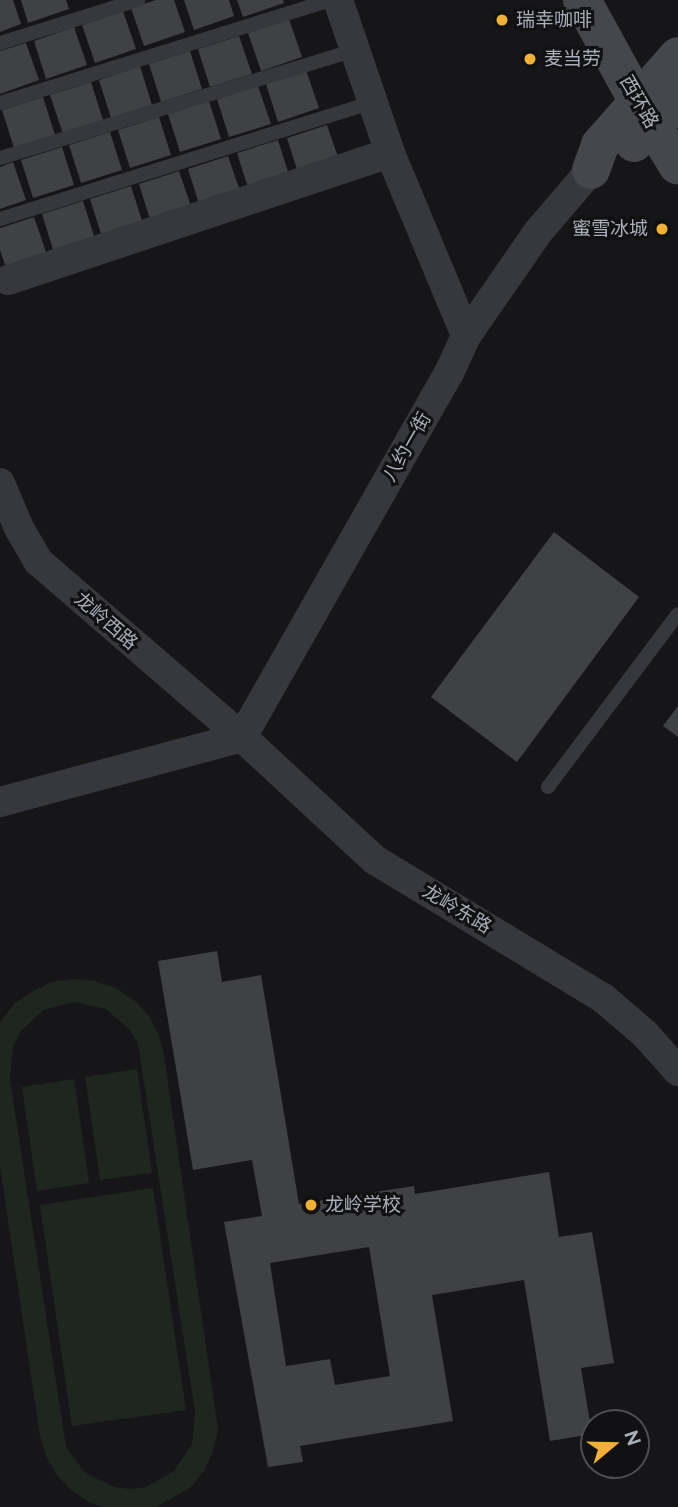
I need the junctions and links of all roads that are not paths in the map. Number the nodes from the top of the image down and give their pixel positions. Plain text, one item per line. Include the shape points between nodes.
1 (138, 0) edge
2 (331, 0) edge
3 (338, 0) edge
4 (582, 0) edge
5 (603, 0) edge
6 (0, 43) edge
7 (355, 50) junction
8 (678, 56) edge
9 (373, 102) junction
10 (0, 103) edge
11 (660, 109) edge
12 (390, 153) junction
13 (0, 158) edge
14 (678, 166) edge
15 (591, 170) joint
16 (0, 219) edge
17 (8, 280) dead end
18 (466, 336) junction
19 (0, 482) edge
20 (678, 614) edge
21 (242, 737) junction
22 (548, 787) dead end
23 (0, 802) edge
24 (678, 1071) edge

1 - 6 lane
2 - 10 lane
3 - 7 street
4 - 11 main road, 西环路
5 - 11 main road, 西环路
7 - 9 street
7 - 13 lane
8 - 11 main road
9 - 12 street
9 - 16 lane
11 - 14 main road, 西环路
11 - 15 main road via 600,145
12 - 17 street
12 - 18 street
15 - 18 street, 八约一街 via 538,232
18 - 21 street, 八约一街
19 - 21 street, 龙岭西路 via 39,562
20 - 22 lane
21 - 23 street
21 - 24 street, 龙岭东路 via 375,860 603,998

